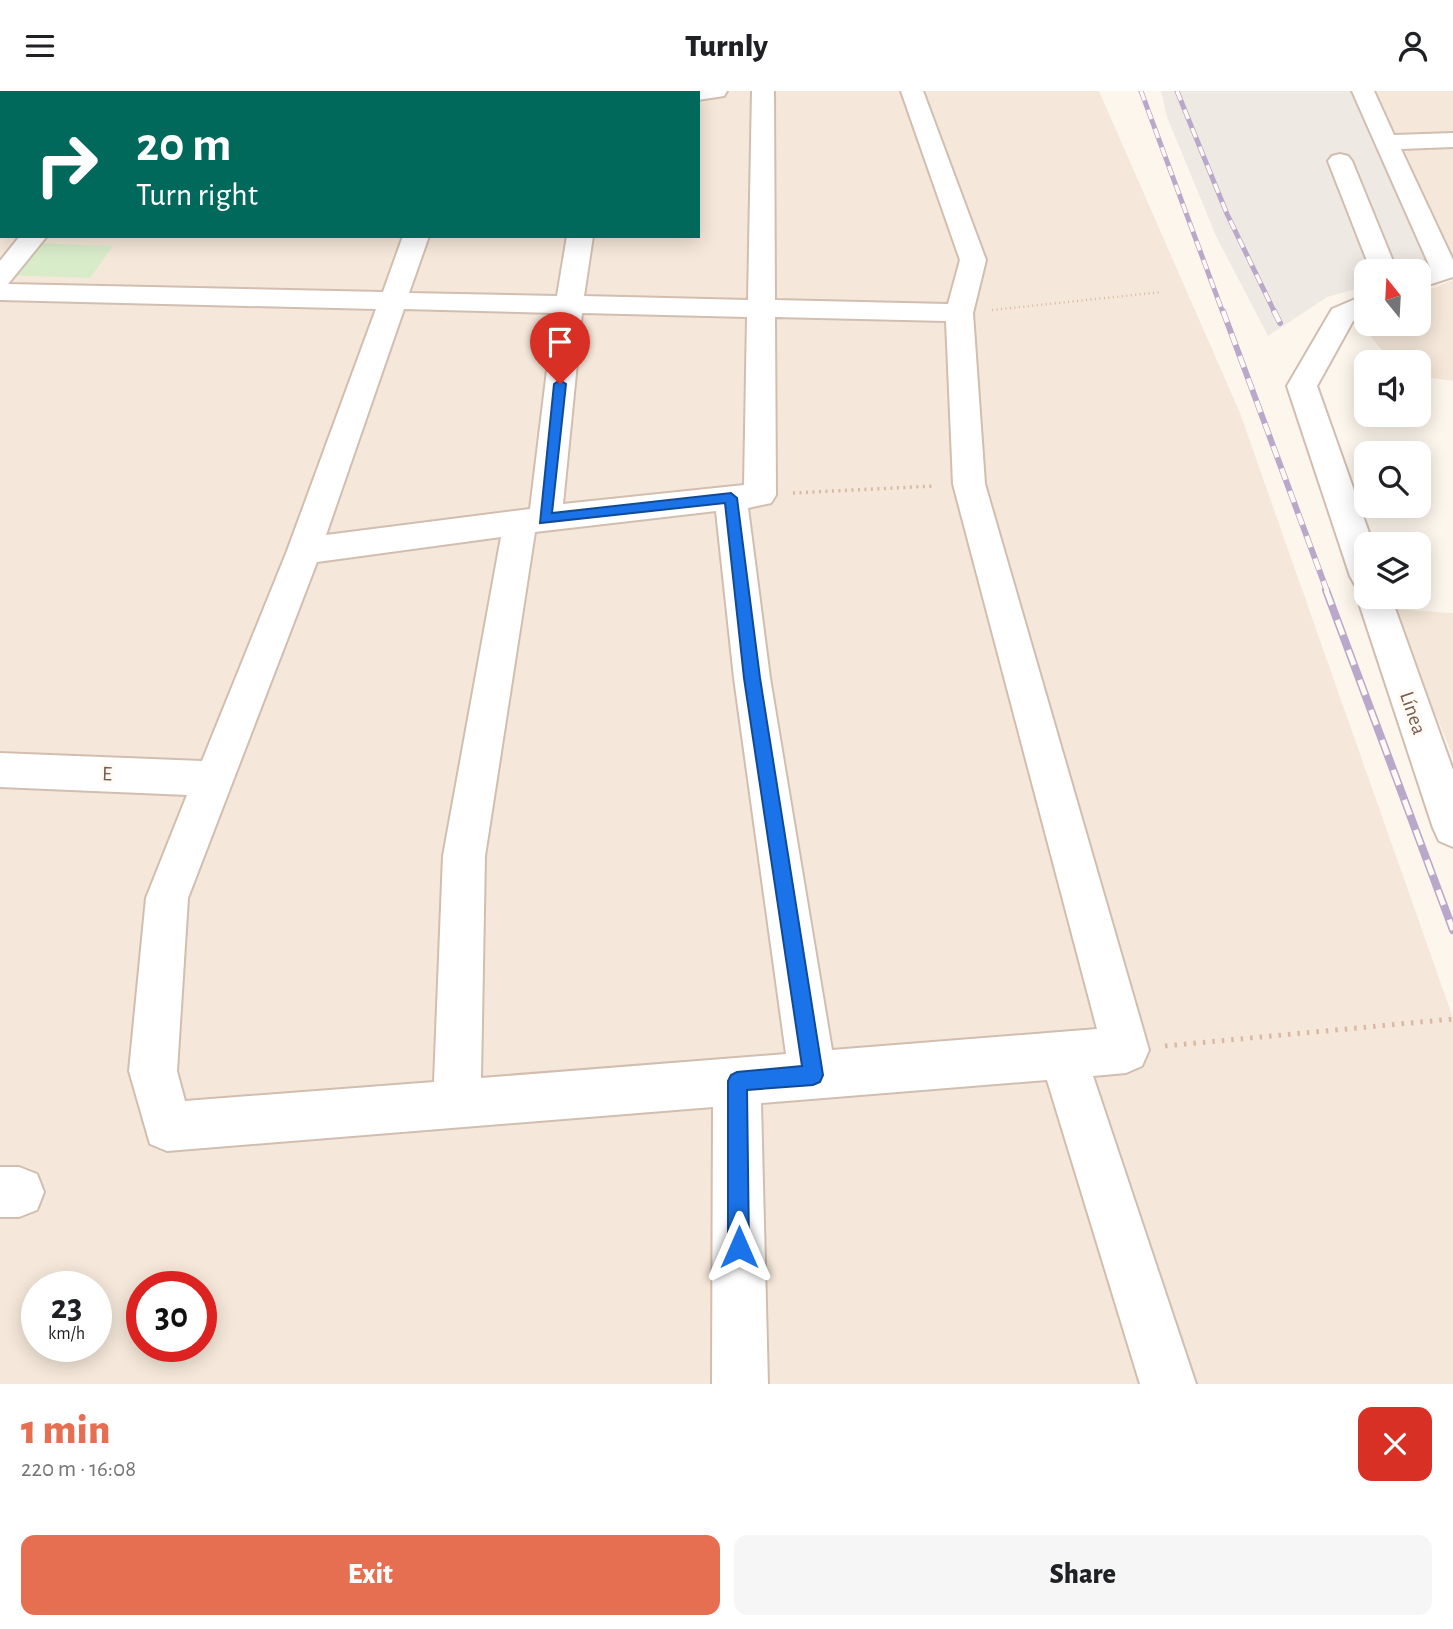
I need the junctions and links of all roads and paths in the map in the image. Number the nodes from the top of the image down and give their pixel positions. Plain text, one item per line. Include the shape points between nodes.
1 (763, 91) edge
2 (912, 91) edge
3 (1363, 91) edge
4 (1453, 140) edge
5 (1386, 142) junction
6 (1340, 161) dead end
7 (32, 238) edge
8 (415, 238) edge
9 (580, 238) edge
10 (1379, 259) edge
11 (1432, 276) edge
12 (0, 278) edge
13 (0, 292) edge
14 (1162, 292) dead end
15 (394, 300) junction
16 (569, 303) junction
17 (761, 308) junction
18 (1354, 309) edge
19 (959, 313) junction
20 (970, 484) junction
21 (746, 496) junction
22 (532, 521) junction
23 (1354, 538) edge
24 (304, 551) junction
25 (1378, 609) edge
26 (0, 770) edge
27 (215, 779) junction
28 (1453, 828) edge
29 (1453, 1019) edge
30 (1126, 1050) junction
31 (1063, 1055) junction
32 (813, 1075) junction
33 (737, 1081) junction
34 (457, 1104) junction
35 (740, 1384) edge
36 (1168, 1384) edge

1 - 17 street
2 - 19 street via 973,260
3 - 5 street
4 - 5 street
5 - 11 street via 1445,271
6 - 10 street
7 - 12 street
8 - 15 street
9 - 16 street
13 - 15 street
14 - 19 path
15 - 16 street
15 - 24 street
16 - 17 street
16 - 22 street
17 - 19 street
17 - 21 street
18 - 23 street via 1342,315 1302,386
19 - 20 street
20 - 21 path
20 - 30 street
21 - 22 street
21 - 32 street via 752,678
22 - 24 street
22 - 34 street via 464,856
24 - 27 street
25 - 28 street, Línea
26 - 27 street, E
27 - 34 street via 167,898 153,1071 167,1127
29 - 30 path
30 - 31 street
31 - 32 street
31 - 36 street
32 - 33 street
33 - 34 street
33 - 35 street

